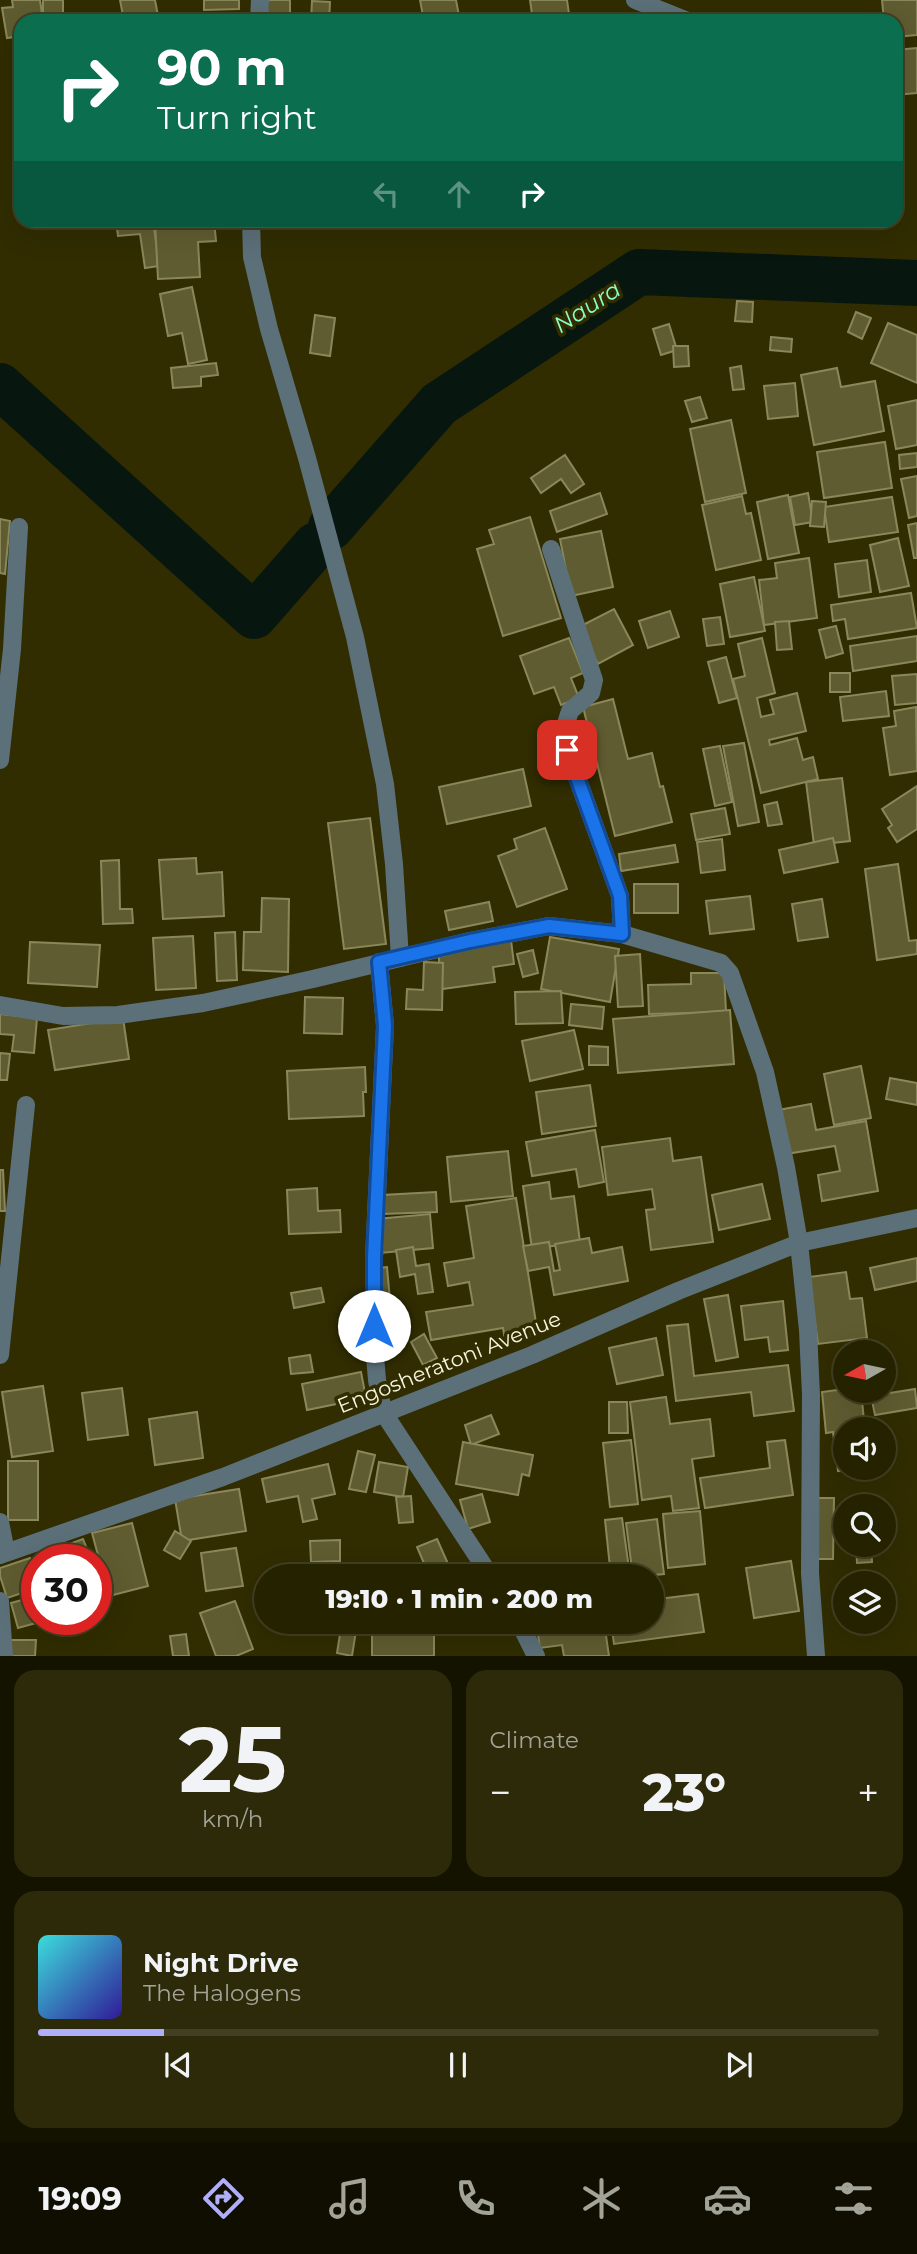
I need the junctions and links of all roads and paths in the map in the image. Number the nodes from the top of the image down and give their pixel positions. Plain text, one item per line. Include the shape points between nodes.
1 (635, 0) edge
2 (670, 14) edge
3 (251, 228) edge
4 (19, 527) dead end
5 (551, 549) dead end
6 (0, 761) edge
7 (622, 934) junction
8 (400, 958) junction
9 (379, 962) junction
10 (0, 1005) edge
11 (26, 1105) dead end
12 (917, 1218) edge
13 (799, 1243) junction
14 (0, 1355) edge
15 (383, 1412) junction
16 (0, 1522) edge
17 (3, 1553) edge
18 (482, 1564) edge
19 (0, 1601) edge
20 (525, 1634) edge
21 (4, 1656) edge
22 (536, 1656) edge
23 (816, 1656) edge

1 - 2 street
3 - 8 street via 252,257 269,329 361,665 385,784
4 - 6 street
5 - 7 street via 594,680 591,693 570,712 562,736 620,896
7 - 8 street via 549,926
7 - 13 street via 721,963 730,973 765,1072
8 - 9 street
9 - 10 street via 215,1001 118,1015 63,1016
9 - 15 street via 385,1026 373,1320
11 - 14 street
12 - 13 street, Engosheratoni Avenue
13 - 15 street, Engosheratoni Avenue
13 - 23 street via 811,1395 810,1573
15 - 17 street, Engosheratoni Avenue via 223,1477
15 - 18 street
16 - 17 street
19 - 21 street
20 - 22 street

